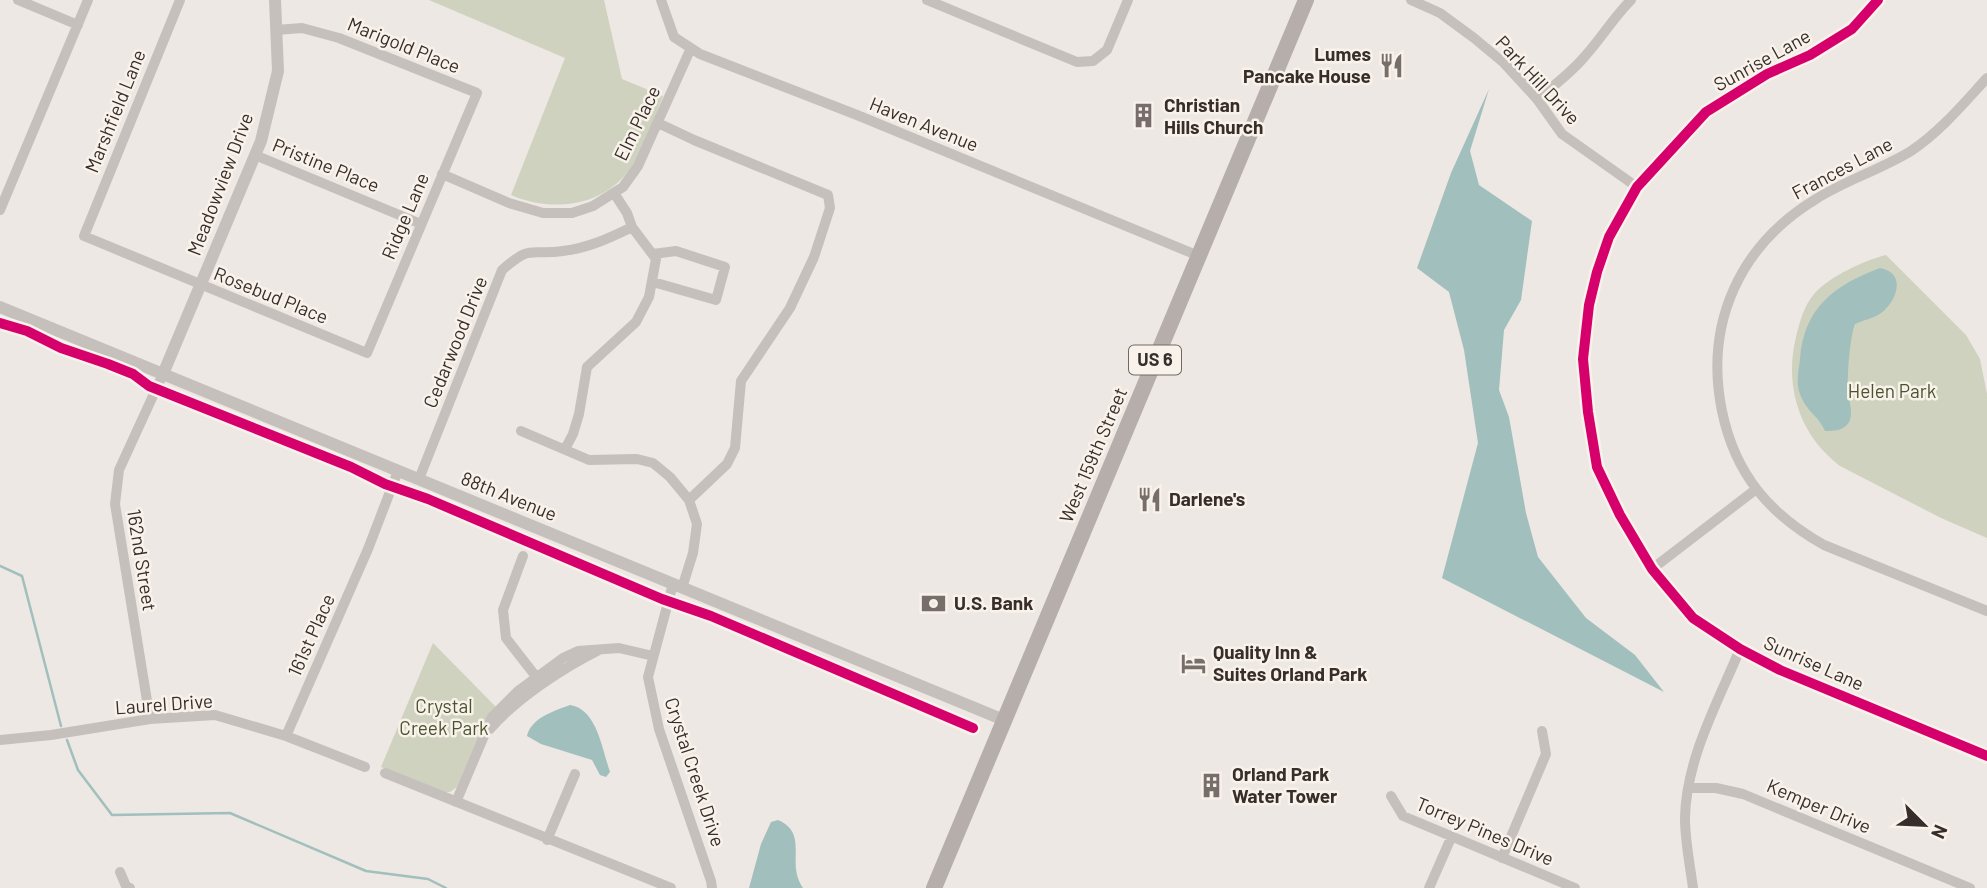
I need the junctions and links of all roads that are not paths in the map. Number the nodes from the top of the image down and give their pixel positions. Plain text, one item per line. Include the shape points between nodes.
1 (18, 0) edge
2 (88, 0) edge
3 (180, 0) edge
4 (275, 0) edge
5 (661, 0) edge
6 (927, 0) edge
7 (1128, 0) edge
8 (1306, 0) edge
9 (1411, 0) edge
10 (1631, 0) edge
11 (1878, 0) edge
12 (78, 25) junction
13 (276, 30) junction
14 (691, 48) junction
15 (1987, 78) edge
16 (477, 93) joint
17 (1537, 99) junction
18 (658, 123) junction
19 (256, 155) junction
20 (442, 174) junction
21 (1637, 187) junction
22 (614, 193) junction
23 (0, 210) edge
24 (421, 224) junction
25 (632, 227) junction
26 (84, 236) joint
27 (653, 254) junction
28 (1199, 256) junction
29 (653, 282) junction
30 (201, 285) junction
31 (0, 307) edge
32 (367, 353) joint
33 (163, 374) junction
34 (521, 431) dead end
35 (565, 449) junction
36 (398, 471) junction
37 (419, 479) junction
38 (1755, 490) junction
39 (689, 500) junction
40 (523, 556) dead end
41 (1652, 569) junction
42 (678, 586) junction
43 (1987, 611) edge
44 (1740, 649) junction
45 (653, 656) junction
46 (540, 682) junction
47 (150, 719) junction
48 (1004, 720) junction
49 (1542, 731) dead end
50 (286, 736) junction
51 (0, 740) edge
52 (1987, 756) edge
53 (365, 767) dead end
54 (385, 774) dead end
55 (575, 774) dead end
56 (1689, 788) junction
57 (1391, 796) dead end
58 (456, 802) junction
59 (1451, 838) junction
60 (547, 840) junction
61 (1502, 858) junction
62 (120, 872) dead end
63 (130, 888) edge
64 (671, 888) edge
65 (712, 888) edge
66 (934, 888) edge
67 (1429, 888) edge
68 (1575, 888) edge
69 (1693, 888) edge
70 (1970, 888) edge

1 - 12 street
2 - 12 street
3 - 26 street, Marshfield Lane
4 - 13 street, Meadowview Drive
5 - 14 street, Haven Avenue via 674,37
6 - 7 street via 1077,62 1093,61 1107,50
8 - 28 main road, West 159th Street / US 6
9 - 17 street, Park Hill Drive via 1440,13 1474,38
10 - 17 street via 1570,72
11 - 21 street, Sunrise Lane via 1852,29 1706,112
12 - 23 street
13 - 16 street, Marigold Place via 302,28 339,38
13 - 19 street, Meadowview Drive via 278,71
14 - 18 street, Elm Place
14 - 28 street, Haven Avenue
15 - 38 street, Frances Lane via 1952,117 1913,149 1818,197 1787,219 1753,253 1728,303 1717,348 1717,387 1728,440
16 - 20 street, Ridge Lane
17 - 21 street, Park Hill Drive via 1562,134
18 - 22 street, Elm Place via 638,166
18 - 39 street via 828,195 830,208 790,308 741,381 734,448 727,464
19 - 24 street, Pristine Place
19 - 30 street, Meadowview Drive
20 - 22 street, Elm Place via 544,213 572,213
20 - 24 street, Ridge Lane
21 - 41 street, Sunrise Lane via 1609,237 1597,272 1583,359 1597,467
22 - 25 street
24 - 32 street, Ridge Lane
25 - 27 street
25 - 37 street, Cedarwood Drive via 599,243 562,252 520,254 502,270
26 - 30 street, Rosebud Place
27 - 29 street
27 - 29 street via 676,251 724,267 716,300
28 - 48 main road, West 159th Street / US 6
29 - 35 street via 636,322 587,367 579,414
30 - 32 street, Rosebud Place
30 - 33 street, Meadowview Drive
31 - 33 street, 88th Avenue
33 - 36 street, 88th Avenue
33 - 47 street, 162nd Street via 119,470 115,504
34 - 35 street
35 - 39 street via 589,460 653,463
36 - 37 street, 88th Avenue
36 - 50 street, 161st Place
37 - 42 street, 88th Avenue
38 - 41 street
38 - 43 street, Frances Lane via 1801,532 1824,545
39 - 42 street, Crystal Creek Drive via 697,524 692,553
40 - 46 street via 503,610 506,638
41 - 44 street, Sunrise Lane via 1693,618
42 - 45 street, Crystal Creek Drive
42 - 48 street, 88th Avenue
44 - 52 street, Sunrise Lane
44 - 56 street via 1698,749
45 - 46 street via 603,648 578,650
45 - 65 street, Crystal Creek Drive via 648,677 659,729
46 - 58 street via 505,703 492,717
47 - 50 street, Laurel Drive via 215,715
47 - 51 street, Laurel Drive
48 - 66 main road, West 159th Street / US 6
49 - 61 street via 1546,754
50 - 53 street, Laurel Drive
54 - 58 street
55 - 60 street
56 - 69 street via 1685,817
56 - 70 street, Kemper Drive via 1743,794
57 - 59 street, Torrey Pines Drive via 1403,816
58 - 60 street
59 - 61 street, Torrey Pines Drive
59 - 67 street
60 - 64 street
61 - 68 street, Torrey Pines Drive
62 - 63 street

